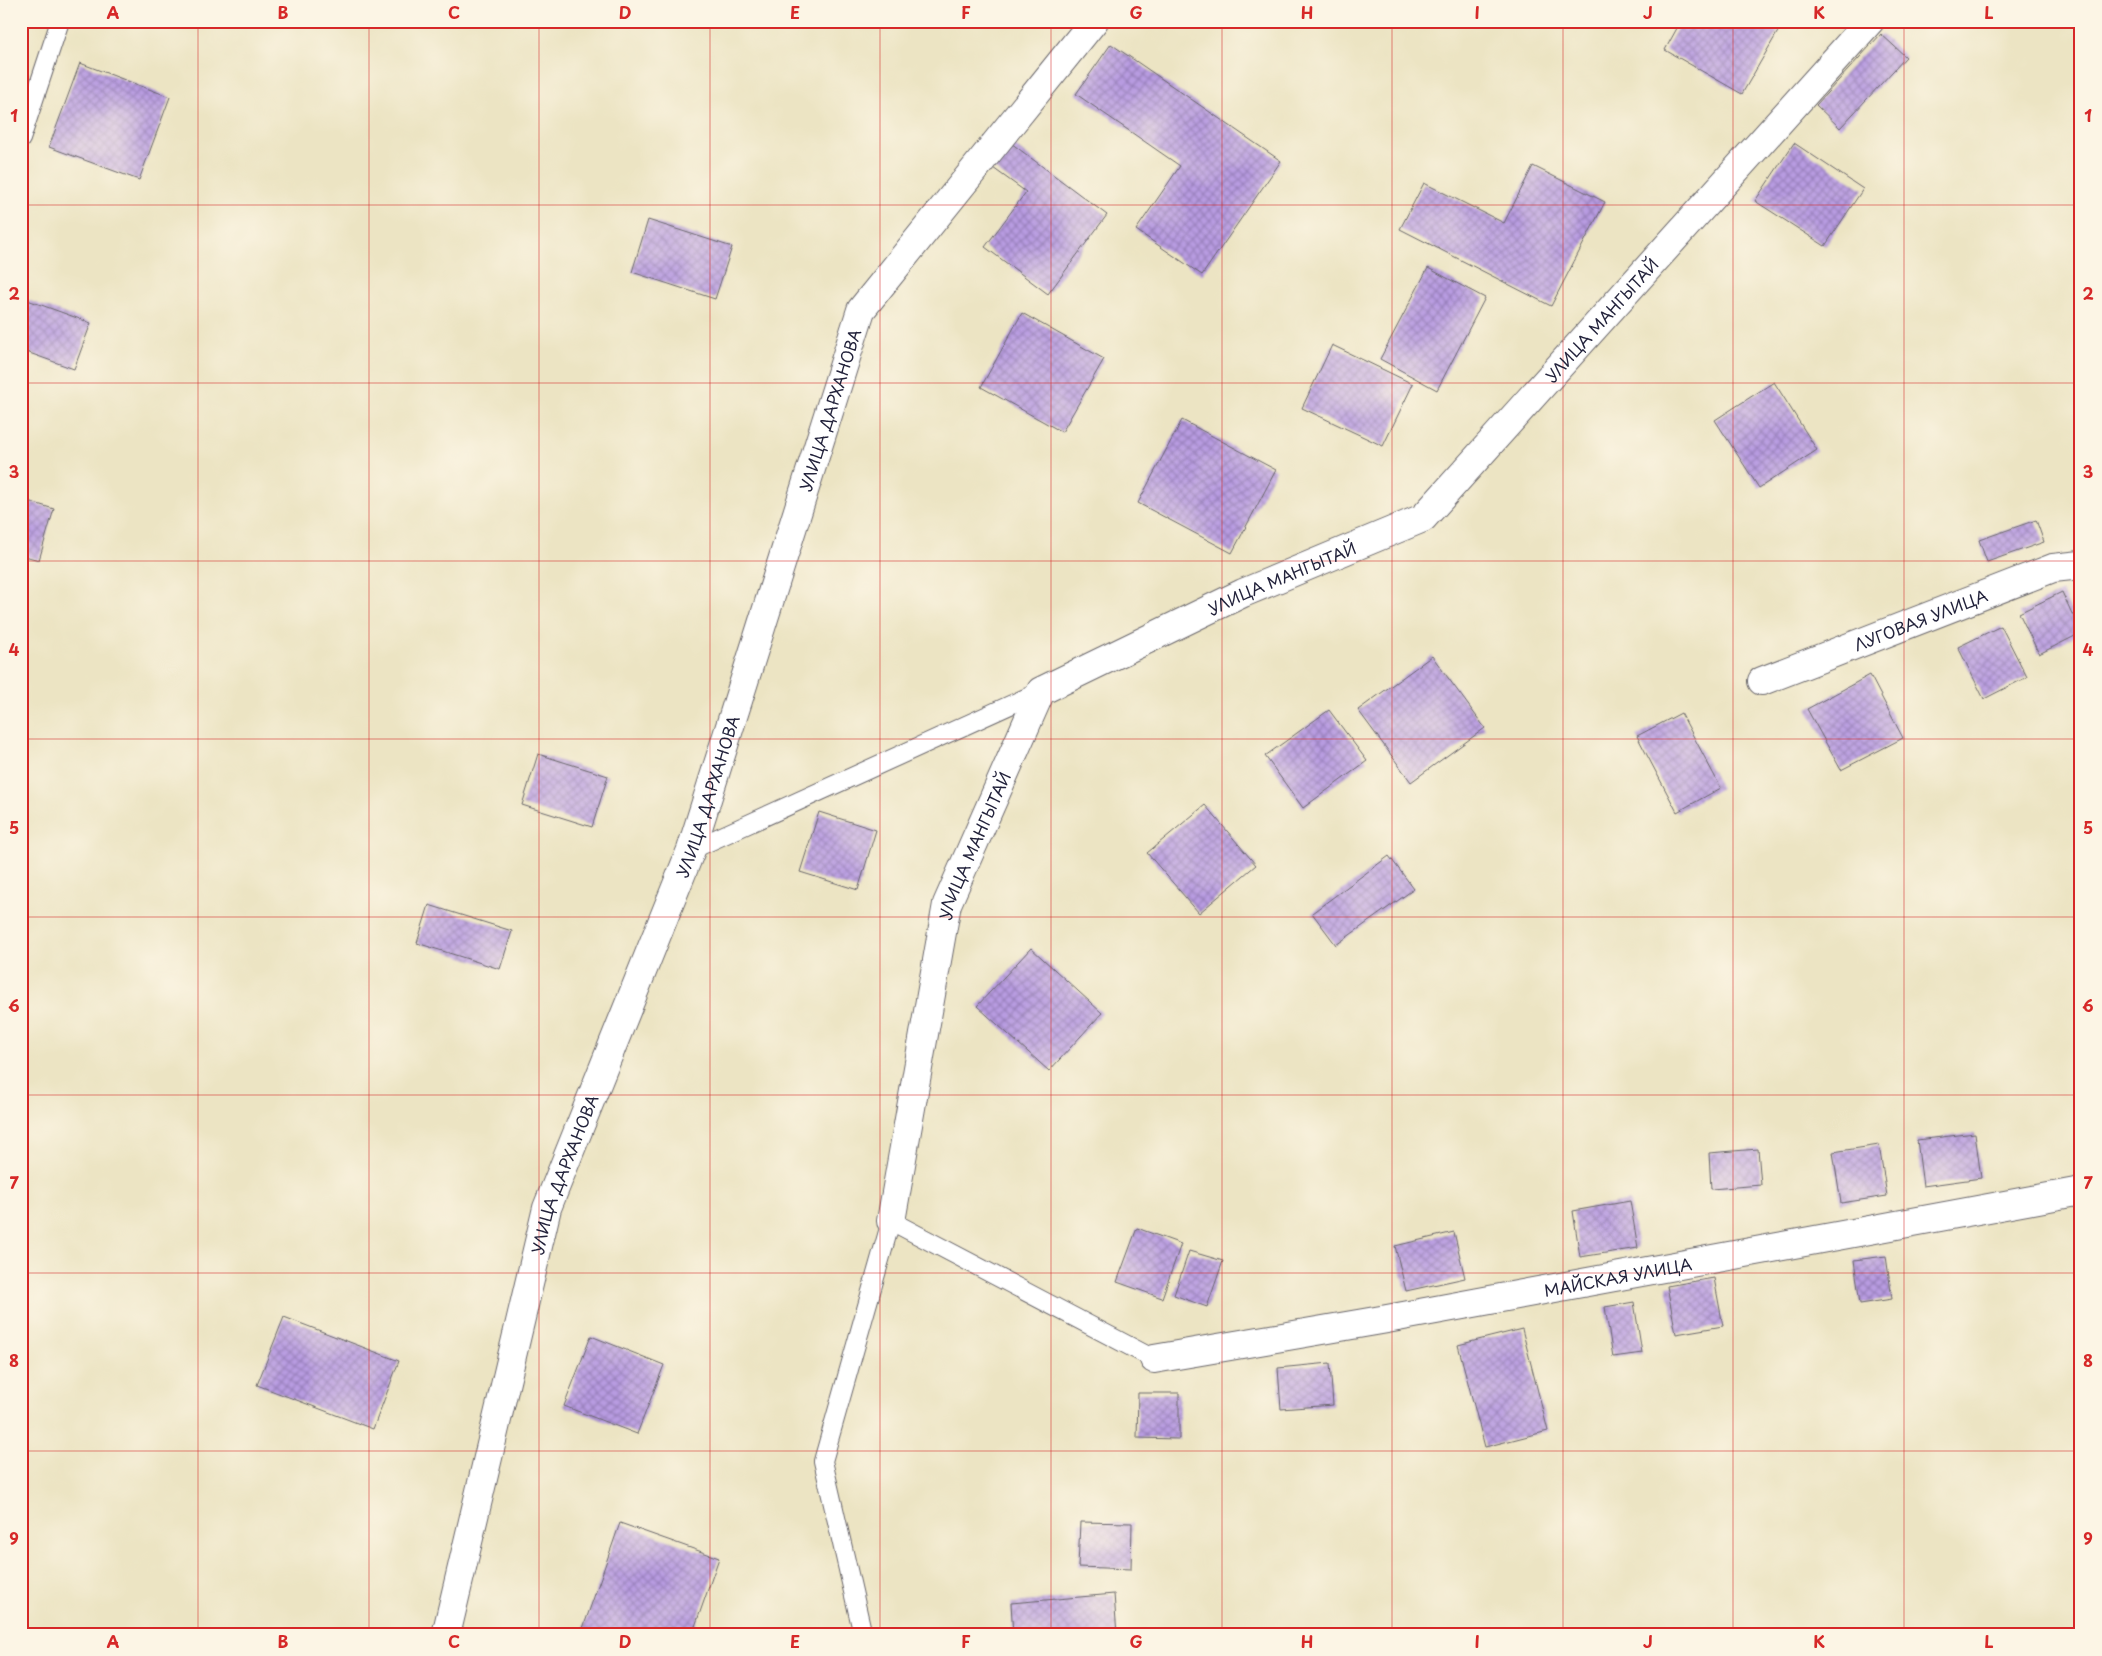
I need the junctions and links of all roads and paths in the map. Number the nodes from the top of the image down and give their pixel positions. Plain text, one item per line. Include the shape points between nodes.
1 (60, 21) edge
2 (1094, 21) edge
3 (1870, 21) edge
4 (21, 139) edge
5 (2081, 565) edge
6 (1762, 681) dead end
7 (1041, 691) junction
8 (691, 850) junction
9 (2081, 1190) edge
10 (891, 1220) junction
11 (1154, 1359) joint
12 (446, 1635) edge
13 (863, 1635) edge

1 - 4 lane
2 - 8 street, УЛИЦА ДАРХАНОВА via 861,310
3 - 7 street, УЛИЦА МАНГЫТАЙ via 1423,518 1242,593
5 - 6 street, ЛУГОВАЯ УЛИЦА via 2053,568
7 - 8 lane
7 - 10 street, УЛИЦА МАНГЫТАЙ via 947,904
8 - 12 street, УЛИЦА ДАРХАНОВА via 547,1208
9 - 11 street, МАЙСКАЯ УЛИЦА
10 - 11 lane
10 - 13 lane via 823,1461

